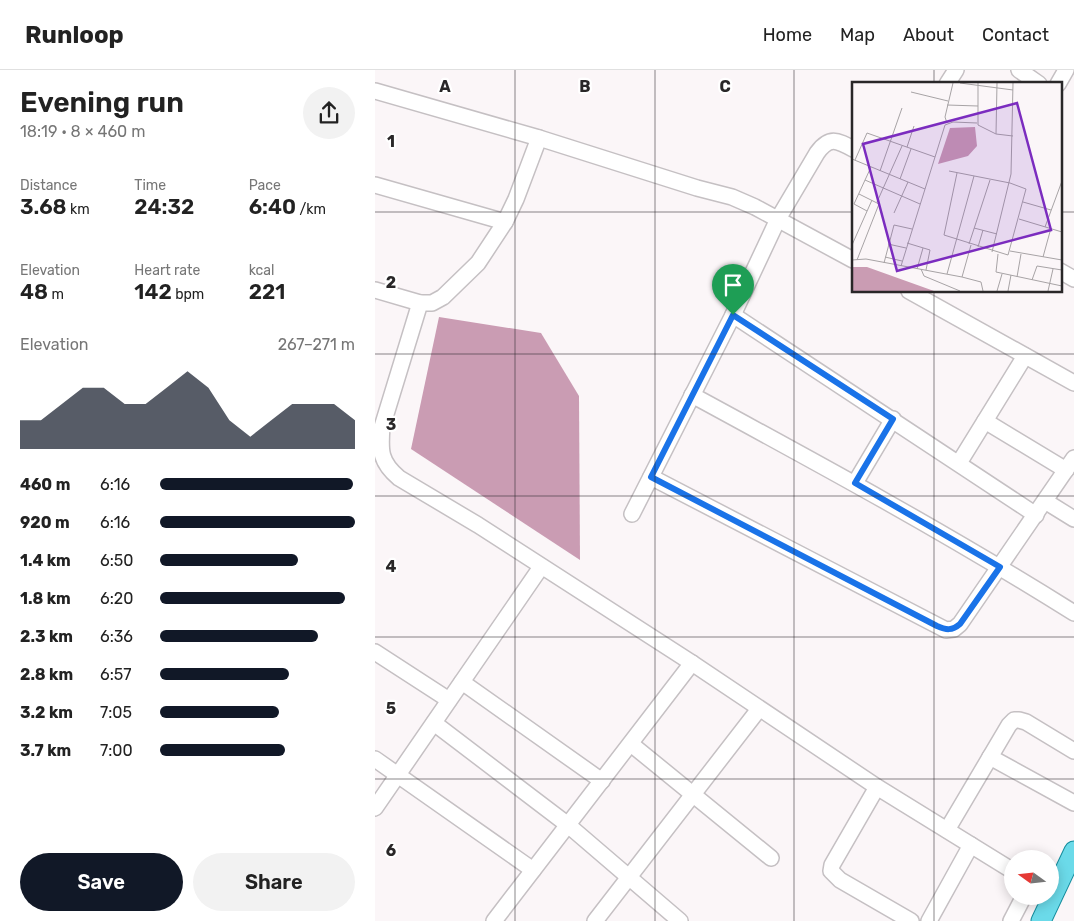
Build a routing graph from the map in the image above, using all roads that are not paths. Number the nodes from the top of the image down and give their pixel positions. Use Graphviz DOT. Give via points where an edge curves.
graph roads {
  1 [pos="956,70"];
  2 [pos="1019,70"];
  3 [pos="1066,70"];
  4 [pos="948,82"];
  5 [pos="1036,82"];
  6 [pos="1059,82"];
  7 [pos="375,91"];
  8 [pos="539,138"];
  9 [pos="852,149"];
  10 [pos="375,185"];
  11 [pos="778,218"];
  12 [pos="505,222"];
  13 [pos="852,259"];
  14 [pos="1061,272"];
  15 [pos="1074,279"];
  16 [pos="375,290"];
  17 [pos="911,292"];
  18 [pos="420,303"];
  19 [pos="733,315"];
  20 [pos="1025,356"];
  21 [pos="1074,383"];
  22 [pos="692,395"];
  23 [pos="893,419"];
  24 [pos="985,421"];
  25 [pos="379,459"];
  26 [pos="959,463"];
  27 [pos="1070,464"];
  28 [pos="651,477"];
  29 [pos="855,483"];
  30 [pos="1045,501"];
  31 [pos="632,514"];
  32 [pos="1036,514"];
  33 [pos="1074,519"];
  34 [pos="541,567"];
  35 [pos="1000,567"];
  36 [pos="1074,613"];
  37 [pos="375,652"];
  38 [pos="691,663"];
  39 [pos="461,682"];
  40 [pos="449,700"];
  41 [pos="759,709"];
  42 [pos="434,723"];
  43 [pos="631,744"];
  44 [pos="1074,751"];
  45 [pos="990,757"];
  46 [pos="375,759"];
  47 [pos="399,775"];
  48 [pos="602,781"];
  49 [pos="877,787"];
  50 [pos="694,795"];
  51 [pos="1074,803"];
  52 [pos="375,808"];
  53 [pos="568,825"];
  54 [pos="947,830"];
  55 [pos="971,845"];
  56 [pos="1074,851"];
  57 [pos="771,858"];
  58 [pos="1004,865"];
  59 [pos="533,870"];
  60 [pos="630,877"];
  61 [pos="1059,879"];
  62 [pos="1020,905"];
  63 [pos="1047,905"];
  64 [pos="502,918"];
  65 [pos="595,921"];
  66 [pos="680,921"];
  67 [pos="911,921"];
  68 [pos="929,921"];
  69 [pos="1011,921"];
  70 [pos="1041,921"];
  1 -- 4 [label="street"];
  2 -- 5 [label="street"];
  3 -- 6 [label="street"];
  7 -- 8 [label="street"];
  8 -- 11 [label="street" via="732,197"];
  8 -- 12 [label="street"];
  9 -- 11 [label="street" via="840,142 831,141 823,145"];
  10 -- 12 [label="street"];
  11 -- 13 [label="street"];
  11 -- 19 [label="street"];
  12 -- 18 [label="street" via="478,263 443,297 432,303"];
  14 -- 15 [label="street"];
  16 -- 18 [label="street"];
  17 -- 20 [label="street"];
  18 -- 25 [label="street" via="382,427"];
  19 -- 22 [label="street"];
  19 -- 23 [label="street"];
  20 -- 21 [label="street"];
  20 -- 24 [label="street"];
  22 -- 28 [label="street"];
  22 -- 29 [label="street"];
  23 -- 26 [label="street"];
  23 -- 29 [label="street"];
  24 -- 26 [label="street"];
  24 -- 27 [label="street"];
  25 -- 34 [label="street" via="399,478"];
  26 -- 32 [label="street"];
  27 -- 30 [label="street"];
  28 -- 31 [label="street"];
  28 -- 35 [label="street" via="946,630 960,624"];
  29 -- 35 [label="street"];
  30 -- 32 [label="street"];
  30 -- 33 [label="street"];
  32 -- 35 [label="street"];
  34 -- 38 [label="street"];
  34 -- 39 [label="street"];
  35 -- 36 [label="street"];
  37 -- 40 [label="street"];
  38 -- 41 [label="street"];
  38 -- 43 [label="street"];
  39 -- 40 [label="street"];
  39 -- 48 [label="street"];
  40 -- 42 [label="street"];
  41 -- 49 [label="street"];
  41 -- 50 [label="street"];
  42 -- 47 [label="street"];
  42 -- 53 [label="street"];
  43 -- 48 [label="street"];
  43 -- 50 [label="street"];
  44 -- 45 [label="street" via="1014,720"];
  45 -- 51 [label="street"];
  45 -- 54 [label="street"];
  46 -- 47 [label="street"];
  47 -- 52 [label="street"];
  47 -- 59 [label="street"];
  48 -- 53 [label="street"];
  49 -- 54 [label="street"];
  49 -- 67 [label="street" via="831,871 840,880"];
  50 -- 57 [label="street"];
  50 -- 60 [label="street"];
  53 -- 59 [label="street"];
  53 -- 60 [label="street"];
  54 -- 55 [label="street"];
  55 -- 58 [label="street"];
  55 -- 68 [label="street"];
  56 -- 61 [label="main road"];
  59 -- 64 [label="street"];
  60 -- 65 [label="street"];
  60 -- 66 [label="street"];
  62 -- 69 [label="street"];
  63 -- 70 [label="main road"];
}
